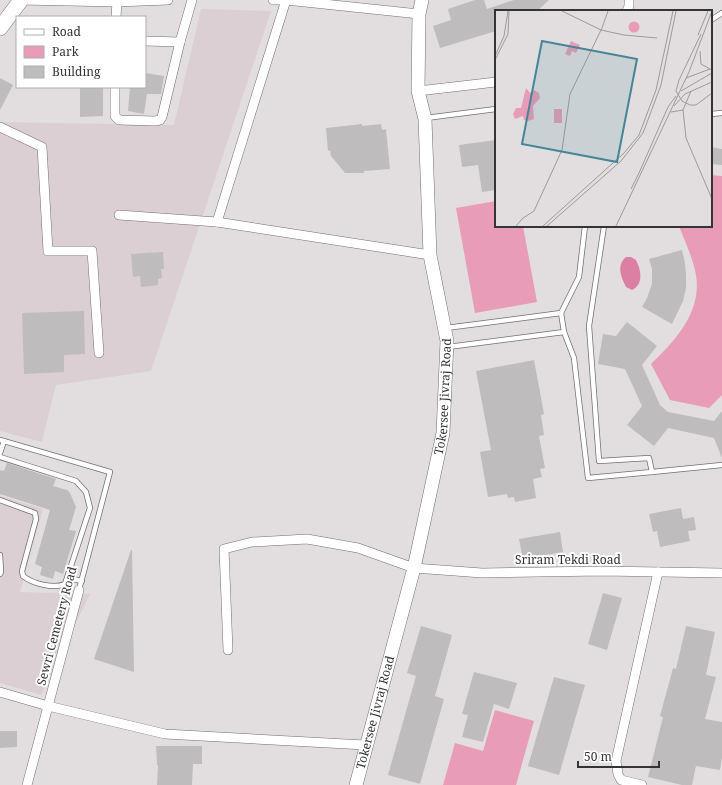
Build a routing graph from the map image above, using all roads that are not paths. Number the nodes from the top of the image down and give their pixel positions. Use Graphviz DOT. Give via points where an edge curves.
graph roads {
  1 [pos="20,0"];
  2 [pos="168,0"];
  3 [pos="192,0"];
  4 [pos="273,0"];
  5 [pos="286,0"];
  6 [pos="422,0"];
  7 [pos="629,0"];
  8 [pos="117,2"];
  9 [pos="627,10"];
  10 [pos="722,13"];
  11 [pos="419,14"];
  12 [pos="116,16"];
  13 [pos="712,19"];
  14 [pos="0,28"];
  15 [pos="146,41"];
  16 [pos="180,42"];
  17 [pos="495,82"];
  18 [pos="115,88"];
  19 [pos="418,91"];
  20 [pos="495,109"];
  21 [pos="722,113"];
  22 [pos="712,114"];
  23 [pos="425,119"];
  24 [pos="0,127"];
  25 [pos="119,215"];
  26 [pos="217,222"];
  27 [pos="586,227"];
  28 [pos="604,227"];
  29 [pos="430,254"];
  30 [pos="561,313"];
  31 [pos="444,329"];
  32 [pos="564,332"];
  33 [pos="447,347"];
  34 [pos="99,353"];
  35 [pos="2,440"];
  36 [pos="0,453"];
  37 [pos="0,457"];
  38 [pos="722,465"];
  39 [pos="652,472"];
  40 [pos="0,500"];
  41 [pos="0,555"];
  42 [pos="414,568"];
  43 [pos="658,572"];
  44 [pos="722,573"];
  45 [pos="0,574"];
  46 [pos="68,578"];
  47 [pos="80,586"];
  48 [pos="228,650"];
  49 [pos="0,692"];
  50 [pos="48,706"];
  51 [pos="365,745"];
  52 [pos="27,785"];
  53 [pos="356,785"];
  54 [pos="642,785"];
  1 -- 8 [label="street"];
  1 -- 14 [label="main road"];
  2 -- 8 [label="street"];
  3 -- 16 [label="street"];
  4 -- 5 [label="street"];
  5 -- 11 [label="street"];
  5 -- 26 [label="street"];
  6 -- 11 [label="street, Tokersee Jivraj Road"];
  7 -- 9 [label="street"];
  8 -- 12 [label="street"];
  10 -- 13 [label="lane"];
  11 -- 19 [label="street, Tokersee Jivraj Road"];
  15 -- 16 [label="street"];
  16 -- 18 [label="street" via="160,120 119,120 115,116"];
  17 -- 19 [label="street"];
  19 -- 23 [label="street, Tokersee Jivraj Road"];
  20 -- 23 [label="lane"];
  21 -- 22 [label="lane"];
  23 -- 29 [label="street, Tokersee Jivraj Road"];
  24 -- 34 [label="street" via="42,147 48,251 92,251"];
  25 -- 26 [label="street"];
  26 -- 29 [label="street"];
  27 -- 30 [label="lane" via="579,277"];
  28 -- 39 [label="lane" via="589,326 599,461 649,458"];
  29 -- 31 [label="street, Tokersee Jivraj Road"];
  30 -- 31 [label="lane"];
  30 -- 32 [label="lane"];
  31 -- 33 [label="street, Tokersee Jivraj Road"];
  32 -- 33 [label="lane"];
  32 -- 39 [label="lane" via="574,358 588,478"];
  33 -- 42 [label="street, Tokersee Jivraj Road" via="443,433"];
  35 -- 36 [label="lane"];
  35 -- 47 [label="lane, Sewri Cemetery Road" via="110,472"];
  37 -- 46 [label="lane" via="76,481 86,492 90,508"];
  38 -- 39 [label="lane"];
  40 -- 46 [label="lane" via="35,513 36,519 22,571 23,576 28,580 54,587 65,584"];
  41 -- 45 [label="lane"];
  42 -- 43 [label="street, Sriram Tekdi Road" via="482,573"];
  42 -- 48 [label="street, Sriram Tekdi Road" via="358,548 307,539 252,542 224,549"];
  42 -- 51 [label="street, Tokersee Jivraj Road"];
  43 -- 44 [label="street, Sriram Tekdi Road"];
  43 -- 54 [label="street" via="616,761 621,780"];
  46 -- 47 [label="lane"];
  47 -- 50 [label="street, Sewri Cemetery Road"];
  49 -- 50 [label="street"];
  50 -- 51 [label="street" via="165,734"];
  50 -- 52 [label="street, Sewri Cemetery Road"];
  51 -- 53 [label="street, Tokersee Jivraj Road"];
}
